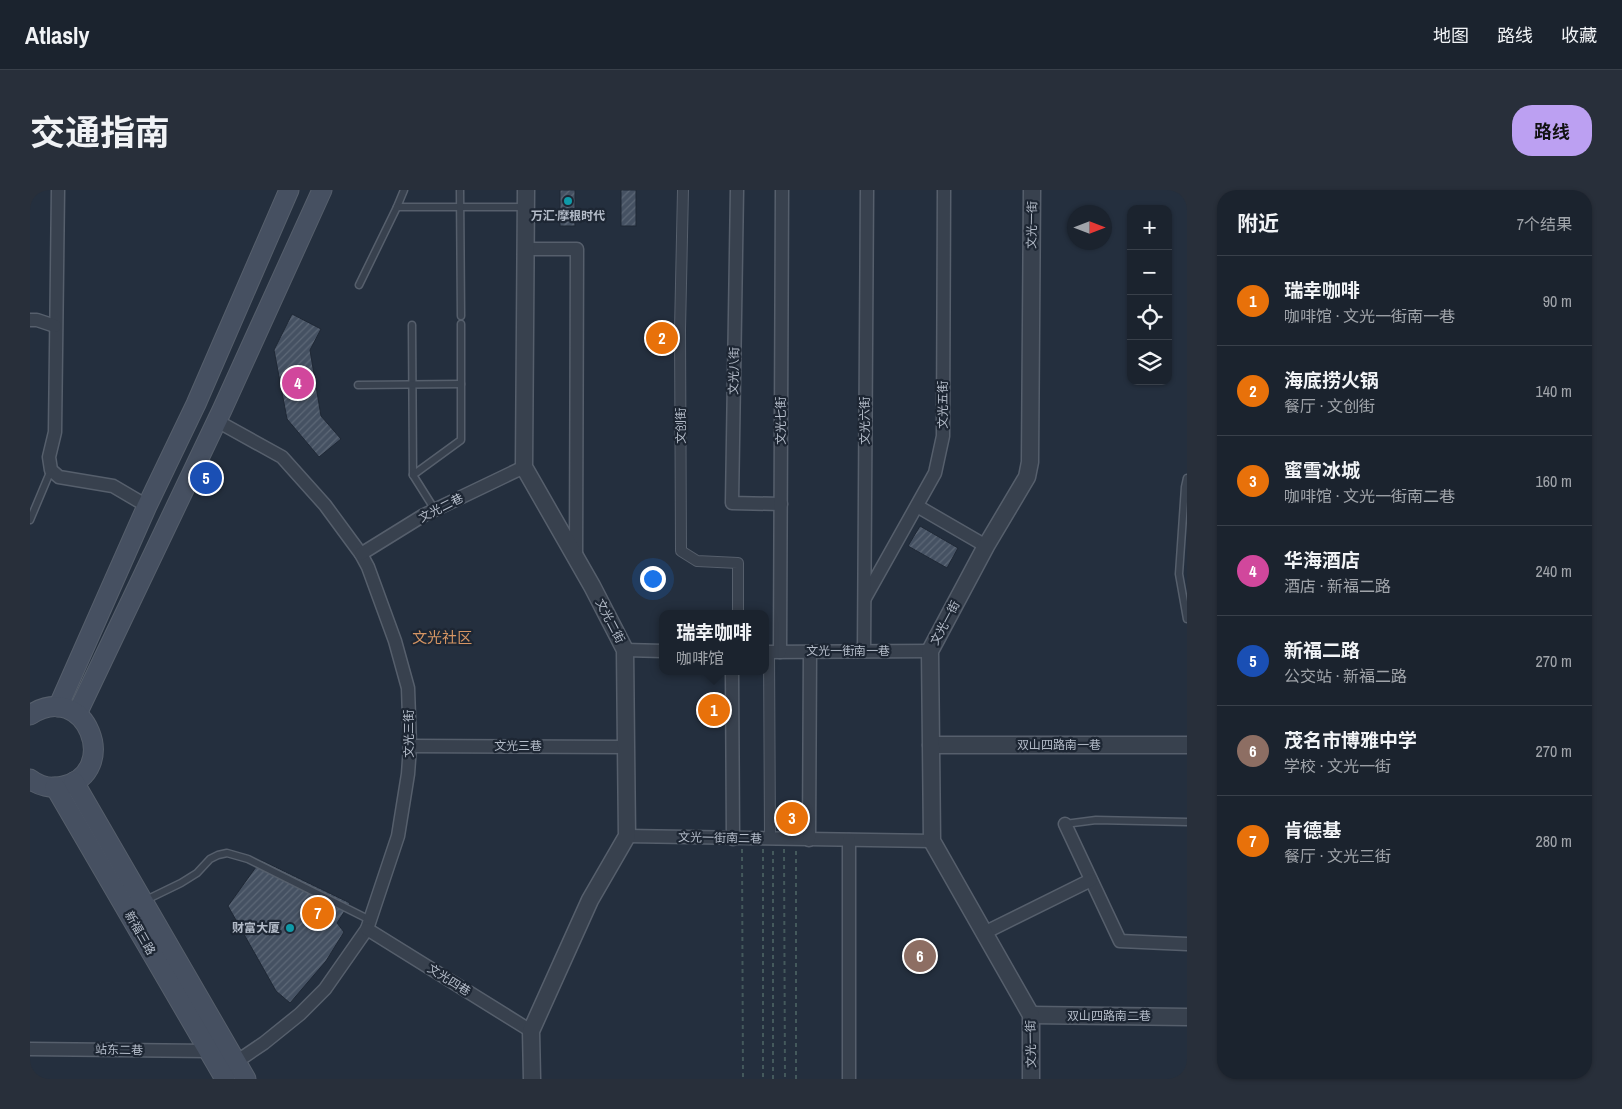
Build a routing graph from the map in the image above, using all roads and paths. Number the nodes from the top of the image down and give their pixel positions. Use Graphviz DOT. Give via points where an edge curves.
graph roads {
  1 [pos="58,190"];
  2 [pos="290,190"];
  3 [pos="322,190"];
  4 [pos="404,190"];
  5 [pos="460,190"];
  6 [pos="526,190"];
  7 [pos="684,190"];
  8 [pos="737,190"];
  9 [pos="782,190"];
  10 [pos="866,190"];
  11 [pos="944,190"];
  12 [pos="1032,190"];
  13 [pos="397,207"];
  14 [pos="461,207"];
  15 [pos="526,207"];
  16 [pos="525,249"];
  17 [pos="358,285"];
  18 [pos="461,316"];
  19 [pos="30,320"];
  20 [pos="461,324"];
  21 [pos="412,325"];
  22 [pos="55,326"];
  23 [pos="461,384"];
  24 [pos="358,385"];
  25 [pos="412,385"];
  26 [pos="217,422"];
  27 [pos="524,467"];
  28 [pos="51,470"];
  29 [pos="413,475"];
  30 [pos="1187,478"];
  31 [pos="781,504"];
  32 [pos="147,506"];
  33 [pos="917,506"];
  34 [pos="435,510"];
  35 [pos="30,520"];
  36 [pos="986,546"];
  37 [pos="361,554"];
  38 [pos="576,559"];
  39 [pos="864,600"];
  40 [pos="738,610"];
  41 [pos="1187,618"];
  42 [pos="625,650"];
  43 [pos="659,651"];
  44 [pos="864,651"];
  45 [pos="930,651"];
  46 [pos="771,652"];
  47 [pos="810,652"];
  48 [pos="732,675"];
  49 [pos="58,707"];
  50 [pos="77,714"];
  51 [pos="30,715"];
  52 [pos="1187,744"];
  53 [pos="931,745"];
  54 [pos="410,746"];
  55 [pos="626,747"];
  56 [pos="30,779"];
  57 [pos="74,782"];
  58 [pos="55,787"];
  59 [pos="1187,822"];
  60 [pos="1065,824"];
  61 [pos="627,836"];
  62 [pos="777,839"];
  63 [pos="809,840"];
  64 [pos="849,840"];
  65 [pos="932,841"];
  66 [pos="737,842"];
  67 [pos="1091,880"];
  68 [pos="143,902"];
  69 [pos="368,924"];
  70 [pos="984,933"];
  71 [pos="1187,944"];
  72 [pos="1031,1015"];
  73 [pos="1187,1016"];
  74 [pos="531,1031"];
  75 [pos="30,1049"];
  76 [pos="209,1051"];
  77 [pos="236,1062"];
  78 [pos="225,1079"];
  79 [pos="246,1079"];
  80 [pos="532,1079"];
  81 [pos="743,1079"];
  82 [pos="763,1079"];
  83 [pos="773,1079"];
  84 [pos="785,1079"];
  85 [pos="796,1079"];
  86 [pos="849,1079"];
  87 [pos="1031,1079"];
  1 -- 22 [label="street"];
  2 -- 32 [label="main road" via="196,404"];
  3 -- 26 [label="main road"];
  4 -- 13 [label="lane"];
  5 -- 14 [label="lane"];
  6 -- 15 [label="street, 文光二街"];
  7 -- 40 [label="street, 文创街" via="680,330 681,552 697,561 738,563"];
  8 -- 31 [label="street, 文光八街" via="732,503"];
  9 -- 31 [label="street, 文光七街"];
  10 -- 39 [label="street, 文光六街"];
  11 -- 33 [label="street, 文光五街" via="943,436 935,473"];
  12 -- 36 [label="street, 文光一街" via="1030,462 1027,477"];
  13 -- 14 [label="lane"];
  13 -- 17 [label="lane"];
  14 -- 15 [label="lane"];
  14 -- 18 [label="lane"];
  15 -- 16 [label="street, 文光二街"];
  16 -- 27 [label="street, 文光二街"];
  16 -- 38 [label="street" via="576,249"];
  19 -- 22 [label="street"];
  20 -- 23 [label="lane"];
  21 -- 25 [label="lane"];
  22 -- 28 [label="street" via="55,432 49,457"];
  23 -- 25 [label="lane"];
  23 -- 29 [label="lane" via="461,440"];
  24 -- 25 [label="lane"];
  25 -- 29 [label="lane"];
  26 -- 37 [label="street, 文光三街" via="282,456 325,505"];
  26 -- 50 [label="main road"];
  27 -- 34 [label="street, 文光二巷"];
  27 -- 38 [label="street, 文光二街"];
  28 -- 32 [label="street" via="59,477 113,486"];
  28 -- 35 [label="lane"];
  29 -- 34 [label="lane"];
  30 -- 41 [label="lane" via="1179,574"];
  31 -- 46 [label="street, 文光七街"];
  32 -- 49 [label="main road"];
  33 -- 36 [label="street"];
  33 -- 39 [label="street, 文光五街"];
  34 -- 37 [label="street, 文光二巷"];
  36 -- 45 [label="street, 文光一街"];
  37 -- 54 [label="street, 文光三街" via="395,641 408,688"];
  38 -- 42 [label="street, 文光二街"];
  39 -- 44 [label="street, 文光六街"];
  42 -- 43 [label="street"];
  42 -- 55 [label="street, 文光二街"];
  44 -- 45 [label="street, 文光一街南一巷"];
  44 -- 47 [label="street, 文光一街南一巷"];
  45 -- 53 [label="street, 文光一街"];
  46 -- 47 [label="street, 文光一街南一巷"];
  46 -- 62 [label="street"];
  47 -- 63 [label="street"];
  48 -- 66 [label="street"];
  49 -- 50 [label="main road"];
  49 -- 51 [label="main road"];
  50 -- 57 [label="main road" via="87,724 94,751 90,764"];
  52 -- 53 [label="street, 双山四路南一巷"];
  53 -- 65 [label="street, 文光一街"];
  54 -- 55 [label="street, 文光三巷"];
  54 -- 69 [label="street, 文光三街" via="398,836"];
  55 -- 61 [label="street, 文光二街"];
  56 -- 58 [label="main road"];
  57 -- 58 [label="main road"];
  57 -- 68 [label="main road"];
  58 -- 76 [label="main road, 新福三路"];
  59 -- 60 [label="lane" via="1096,820"];
  60 -- 67 [label="street"];
  61 -- 66 [label="street, 文光一街南二巷"];
  61 -- 74 [label="street" via="590,900"];
  62 -- 63 [label="street, 文光一街南二巷"];
  62 -- 66 [label="street, 文光一街南二巷"];
  62 -- 82 [label="path"];
  62 -- 83 [label="path"];
  62 -- 84 [label="path"];
  62 -- 85 [label="path"];
  63 -- 64 [label="street, 文光一街南二巷"];
  64 -- 65 [label="street, 文光一街南二巷"];
  64 -- 86 [label="street"];
  65 -- 70 [label="street, 文光一街"];
  66 -- 81 [label="path"];
  67 -- 70 [label="street"];
  67 -- 71 [label="street" via="1120,941"];
  68 -- 69 [label="lane" via="197,873 210,859 226,853 248,859"];
  68 -- 77 [label="main road"];
  69 -- 74 [label="street, 文光四巷"];
  69 -- 77 [label="street, 文光三街" via="324,989 264,1044"];
  70 -- 72 [label="street, 文光一街"];
  72 -- 73 [label="street, 双山四路南二巷"];
  72 -- 87 [label="street, 文光一街"];
  74 -- 80 [label="street"];
  75 -- 76 [label="street, 站东二巷"];
  76 -- 78 [label="main road, 新福三路"];
  77 -- 79 [label="main road"];
}
